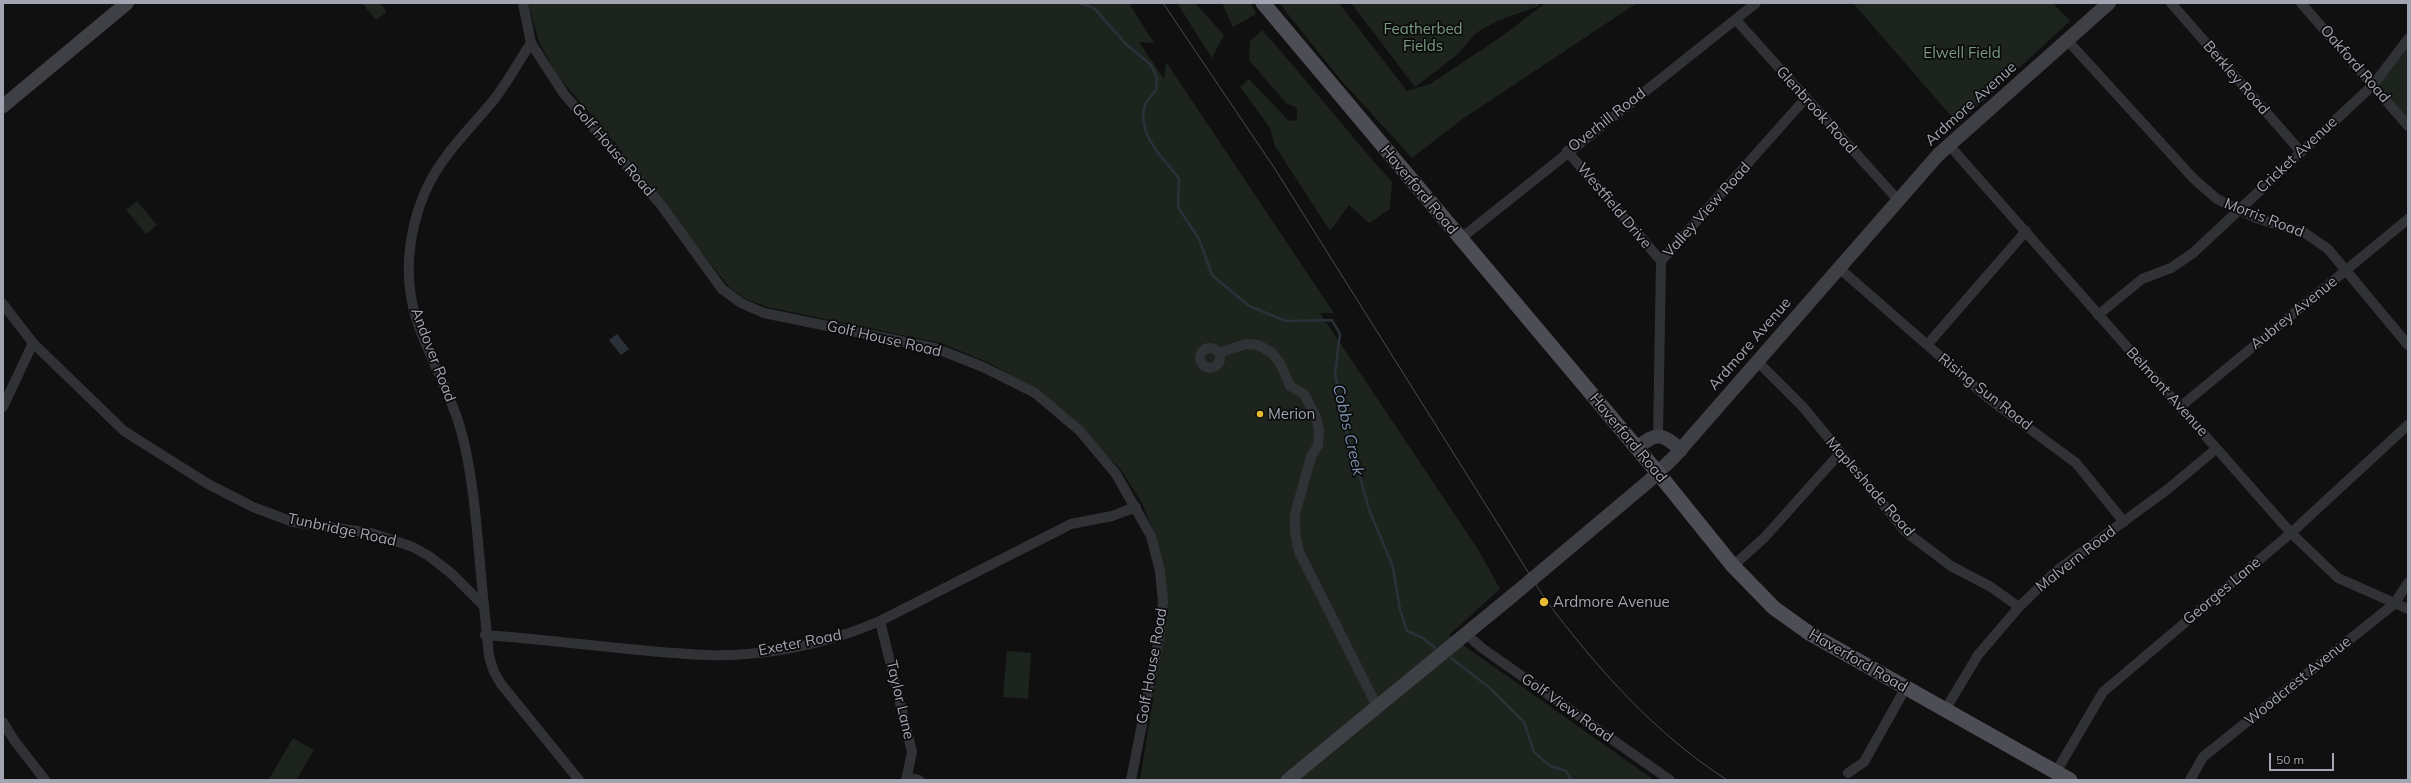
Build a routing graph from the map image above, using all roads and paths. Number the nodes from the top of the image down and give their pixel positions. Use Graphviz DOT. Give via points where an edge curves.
graph roads {
  1 [pos="127,3"];
  2 [pos="523,3"];
  3 [pos="1263,3"];
  4 [pos="1756,3"];
  5 [pos="2109,3"];
  6 [pos="2171,3"];
  7 [pos="2301,3"];
  8 [pos="1736,20"];
  9 [pos="2067,40"];
  10 [pos="2408,40"];
  11 [pos="531,43"];
  12 [pos="2373,85"];
  13 [pos="1805,99"];
  14 [pos="3,106"];
  15 [pos="2408,126"];
  16 [pos="1948,145"];
  17 [pos="1568,151"];
  18 [pos="2301,152"];
  19 [pos="1898,200"];
  20 [pos="2237,210"];
  21 [pos="2408,219"];
  22 [pos="2026,231"];
  23 [pos="1460,239"];
  24 [pos="1661,262"];
  25 [pos="1839,268"];
  26 [pos="2346,270"];
  27 [pos="3,304"];
  28 [pos="2098,315"];
  29 [pos="33,343"];
  30 [pos="1927,345"];
  31 [pos="2408,345"];
  32 [pos="1219,353"];
  33 [pos="1757,361"];
  34 [pos="3,407"];
  35 [pos="2180,407"];
  36 [pos="2408,425"];
  37 [pos="1658,436"];
  38 [pos="1637,448"];
  39 [pos="2216,449"];
  40 [pos="1681,450"];
  41 [pos="1840,453"];
  42 [pos="1658,473"];
  43 [pos="1136,507"];
  44 [pos="2124,522"];
  45 [pos="2291,533"];
  46 [pos="1733,566"];
  47 [pos="2408,583"];
  48 [pos="2394,604"];
  49 [pos="484,606"];
  50 [pos="2019,607"];
  51 [pos="2408,609"];
  52 [pos="880,621"];
  53 [pos="1465,633"];
  54 [pos="486,635"];
  55 [pos="1905,689"];
  56 [pos="1377,706"];
  57 [pos="1945,710"];
  58 [pos="3,722"];
  59 [pos="2056,772"];
  60 [pos="1848,773"];
  61 [pos="907,778"];
  62 [pos="44,780"];
  63 [pos="579,780"];
  64 [pos="919,780"];
  65 [pos="1131,780"];
  66 [pos="1288,780"];
  67 [pos="1670,780"];
  68 [pos="2070,780"];
  69 [pos="2190,780"];
  1 -- 14 [label="street"];
  2 -- 11 [label="street, Golf House Road"];
  3 -- 23 [label="main road, Haverford Road"];
  4 -- 8 [label="street, Overhill Road"];
  5 -- 9 [label="street, Ardmore Avenue"];
  6 -- 18 [label="street, Berkley Road"];
  7 -- 12 [label="street, Oakford Road"];
  8 -- 13 [label="street, Glenbrook Road"];
  8 -- 17 [label="street, Overhill Road"];
  9 -- 16 [label="street, Ardmore Avenue"];
  9 -- 20 [label="street, Morris Road" via="2193,178 2217,199"];
  10 -- 12 [label="street, Cricket Avenue"];
  11 -- 43 [label="street, Golf House Road" via="564,94 661,205 722,289 741,303 764,313 936,348 983,367 1035,393 1080,431 1116,474"];
  11 -- 49 [label="street, Andover Road" via="494,100 471,124 433,175 420,207 409,259 414,311 463,439 478,542"];
  12 -- 15 [label="street, Oakford Road"];
  12 -- 18 [label="street, Cricket Avenue"];
  13 -- 19 [label="street, Glenbrook Road"];
  13 -- 24 [label="street, Valley View Road"];
  16 -- 19 [label="street, Ardmore Avenue"];
  16 -- 22 [label="street, Belmont Avenue"];
  17 -- 23 [label="street, Overhill Road"];
  17 -- 24 [label="street, Westfield Drive"];
  18 -- 20 [label="street, Cricket Avenue"];
  19 -- 25 [label="street, Ardmore Avenue"];
  20 -- 26 [label="street, Morris Road" via="2305,233 2328,249"];
  20 -- 28 [label="street, Cricket Avenue" via="2193,253 2171,268 2142,279"];
  21 -- 26 [label="street, Aubrey Avenue"];
  22 -- 28 [label="street, Belmont Avenue"];
  22 -- 30 [label="street"];
  23 -- 38 [label="main road, Haverford Road"];
  24 -- 37 [label="street, Valley View Road"];
  25 -- 30 [label="street, Rising Sun Road"];
  25 -- 33 [label="street, Ardmore Avenue"];
  26 -- 31 [label="street, Morris Road"];
  26 -- 35 [label="street, Aubrey Avenue"];
  27 -- 29 [label="street, Tunbridge Road"];
  28 -- 35 [label="street, Belmont Avenue"];
  29 -- 34 [label="street"];
  29 -- 49 [label="street, Tunbridge Road" via="124,430 208,484 253,507 293,522 371,533 413,547 452,574"];
  30 -- 44 [label="street, Rising Sun Road" via="1988,398 2076,463"];
  32 -- 56 [label="street" via="1246,344 1258,345 1271,352 1280,363 1290,386 1304,394 1316,417 1318,445 1310,456 1296,514 1295,532 1299,552"];
  33 -- 40 [label="street, Ardmore Avenue"];
  33 -- 41 [label="street, Mapleshade Road" via="1803,407"];
  35 -- 39 [label="street, Belmont Avenue"];
  36 -- 45 [label="street, Georges Lane"];
  37 -- 38 [label="street" via="1648,439"];
  37 -- 40 [label="street" via="1670,440"];
  38 -- 42 [label="main road, Haverford Road"];
  39 -- 44 [label="street, Malvern Road"];
  39 -- 45 [label="street, Belmont Avenue"];
  40 -- 42 [label="street, Ardmore Avenue"];
  41 -- 46 [label="street" via="1765,537"];
  41 -- 50 [label="street, Mapleshade Road" via="1906,532 1951,566 1991,587"];
  42 -- 46 [label="main road, Haverford Road"];
  42 -- 53 [label="street, Ardmore Avenue, bridge"];
  43 -- 52 [label="street, Exeter Road" via="1112,516 1071,524"];
  43 -- 65 [label="street, Golf House Road" via="1151,536 1160,571 1163,602 1159,638"];
  44 -- 50 [label="street, Malvern Road" via="2056,571"];
  45 -- 48 [label="street, Belmont Avenue" via="2338,578"];
  45 -- 59 [label="street, Georges Lane" via="2103,692"];
  46 -- 55 [label="main road, Haverford Road" via="1774,608 1809,634"];
  47 -- 48 [label="street, Woodcrest Avenue"];
  48 -- 51 [label="street, Belmont Avenue"];
  48 -- 69 [label="street, Woodcrest Avenue" via="2203,757"];
  49 -- 54 [label="street"];
  50 -- 57 [label="street, Malvern Road" via="1978,655"];
  52 -- 54 [label="street, Exeter Road" via="848,635 806,645 707,655"];
  52 -- 61 [label="street, Taylor Lane" via="912,752"];
  53 -- 56 [label="street, Ardmore Avenue"];
  53 -- 67 [label="street, Golf View Road" via="1488,653"];
  54 -- 63 [label="street" via="494,672 501,684"];
  55 -- 57 [label="main road, Haverford Road"];
  55 -- 60 [label="street" via="1864,762"];
  56 -- 66 [label="street, Ardmore Avenue"];
  57 -- 59 [label="main road, Haverford Road"];
  58 -- 62 [label="street"];
  59 -- 68 [label="main road, Haverford Road"];
  61 -- 64 [label="street"];
}
